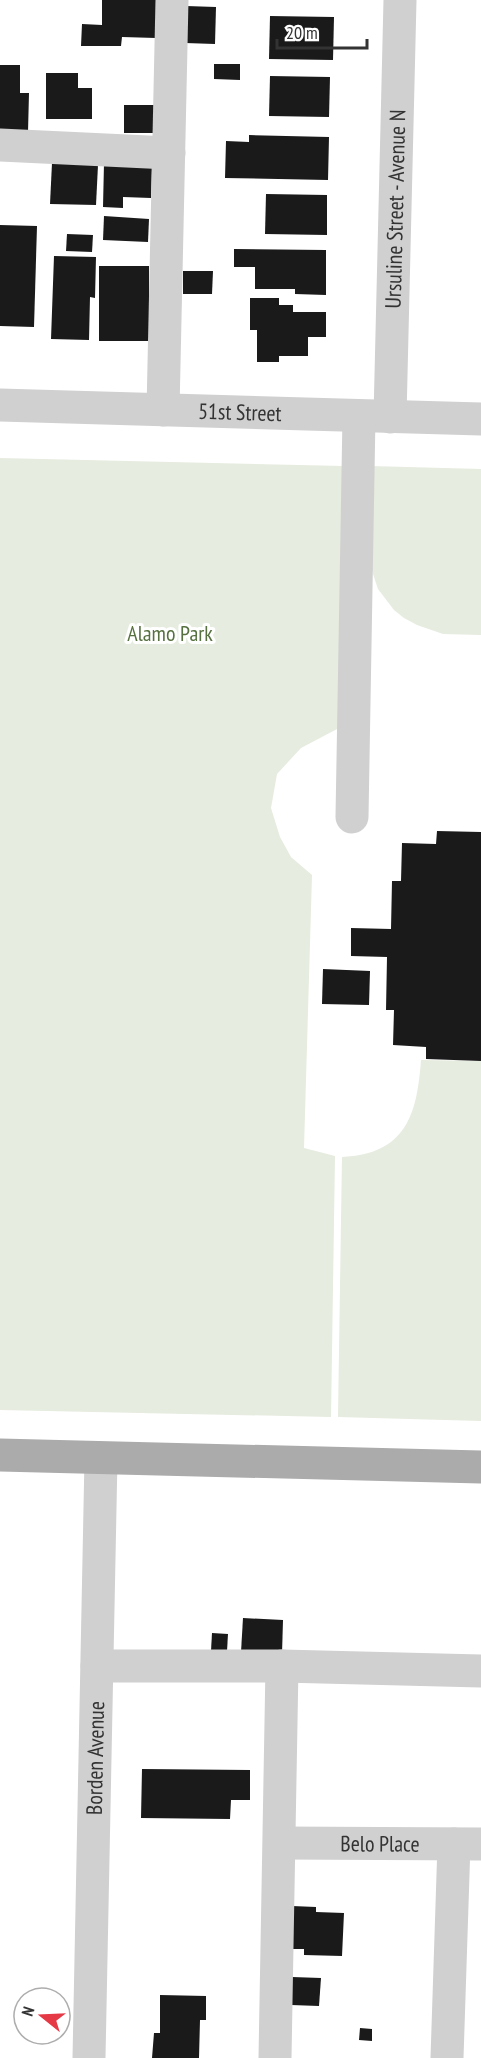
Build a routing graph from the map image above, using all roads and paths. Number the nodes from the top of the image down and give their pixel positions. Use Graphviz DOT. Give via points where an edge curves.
graph roads {
  1 [pos="172,0"];
  2 [pos="400,0"];
  3 [pos="0,145"];
  4 [pos="168,153"];
  5 [pos="0,405"];
  6 [pos="163,410"];
  7 [pos="374,417"];
  8 [pos="481,418"];
  9 [pos="352,817"];
  10 [pos="0,1455"];
  11 [pos="101,1458"];
  12 [pos="481,1467"];
  13 [pos="97,1666"];
  14 [pos="282,1666"];
  15 [pos="481,1671"];
  16 [pos="280,1843"];
  17 [pos="467,1844"];
  18 [pos="89,2058"];
  19 [pos="275,2058"];
  20 [pos="447,2058"];
  1 -- 4 [label="street"];
  2 -- 7 [label="street, Ursuline Street - Avenue N"];
  3 -- 4 [label="street"];
  4 -- 6 [label="street"];
  5 -- 6 [label="street, 51st Street"];
  6 -- 7 [label="street, 51st Street"];
  7 -- 8 [label="street, 51st Street"];
  7 -- 9 [label="street, Ursuline Street - Avenue N"];
  10 -- 11 [label="main road"];
  11 -- 12 [label="main road"];
  11 -- 13 [label="street, Borden Avenue"];
  13 -- 14 [label="street"];
  13 -- 18 [label="street, Borden Avenue"];
  14 -- 15 [label="street"];
  14 -- 16 [label="street"];
  16 -- 17 [label="street, Belo Place"];
  16 -- 19 [label="street"];
  17 -- 20 [label="street"];
}
